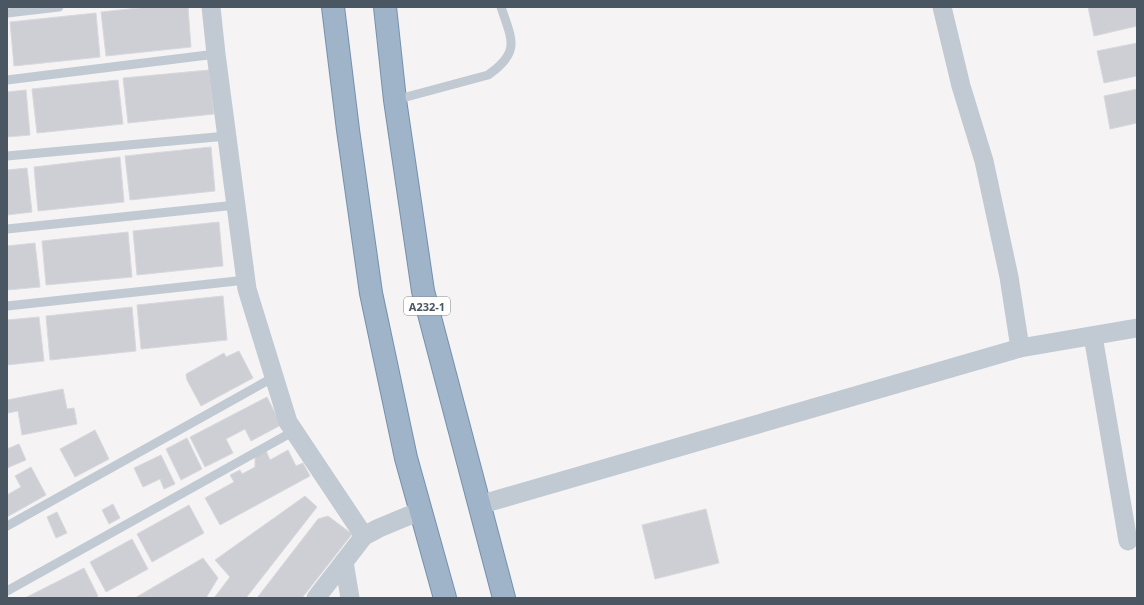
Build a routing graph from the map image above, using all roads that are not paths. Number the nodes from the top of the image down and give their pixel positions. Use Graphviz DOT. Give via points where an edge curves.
graph roads {
  1 [pos="59,7"];
  2 [pos="211,7"];
  3 [pos="333,7"];
  4 [pos="385,7"];
  5 [pos="501,7"];
  6 [pos="942,7"];
  7 [pos="7,13"];
  8 [pos="216,54"];
  9 [pos="7,80"];
  10 [pos="395,100"];
  11 [pos="227,136"];
  12 [pos="7,156"];
  13 [pos="236,205"];
  14 [pos="7,229"];
  15 [pos="246,280"];
  16 [pos="7,306"];
  17 [pos="1137,328"];
  18 [pos="1093,336"];
  19 [pos="1020,348"];
  20 [pos="274,377"];
  21 [pos="294,432"];
  22 [pos="479,505"];
  23 [pos="420,511"];
  24 [pos="7,526"];
  25 [pos="364,536"];
  26 [pos="1128,541"];
  27 [pos="344,562"];
  28 [pos="7,591"];
  29 [pos="316,598"];
  30 [pos="350,598"];
  31 [pos="445,598"];
  32 [pos="504,598"];
  1 -- 7 [label="lane"];
  2 -- 8 [label="street"];
  3 -- 23 [label="highway" via="371,293 406,458"];
  4 -- 10 [label="highway, A232-1"];
  5 -- 10 [label="lane" via="511,35 512,47 507,59 496,69 488,75"];
  6 -- 19 [label="street" via="961,86 984,160"];
  8 -- 9 [label="lane"];
  8 -- 11 [label="street"];
  10 -- 22 [label="highway, A232-1" via="423,291"];
  11 -- 12 [label="lane"];
  11 -- 13 [label="street"];
  13 -- 14 [label="lane"];
  13 -- 15 [label="street"];
  15 -- 16 [label="lane"];
  15 -- 20 [label="street"];
  17 -- 18 [label="street"];
  18 -- 19 [label="street"];
  18 -- 26 [label="street"];
  19 -- 22 [label="street"];
  20 -- 21 [label="street" via="288,422"];
  20 -- 24 [label="lane"];
  21 -- 25 [label="street"];
  21 -- 28 [label="lane"];
  22 -- 32 [label="highway, A232-1"];
  23 -- 25 [label="street"];
  23 -- 31 [label="highway"];
  25 -- 27 [label="street"];
  27 -- 29 [label="street"];
  27 -- 30 [label="street"];
}
